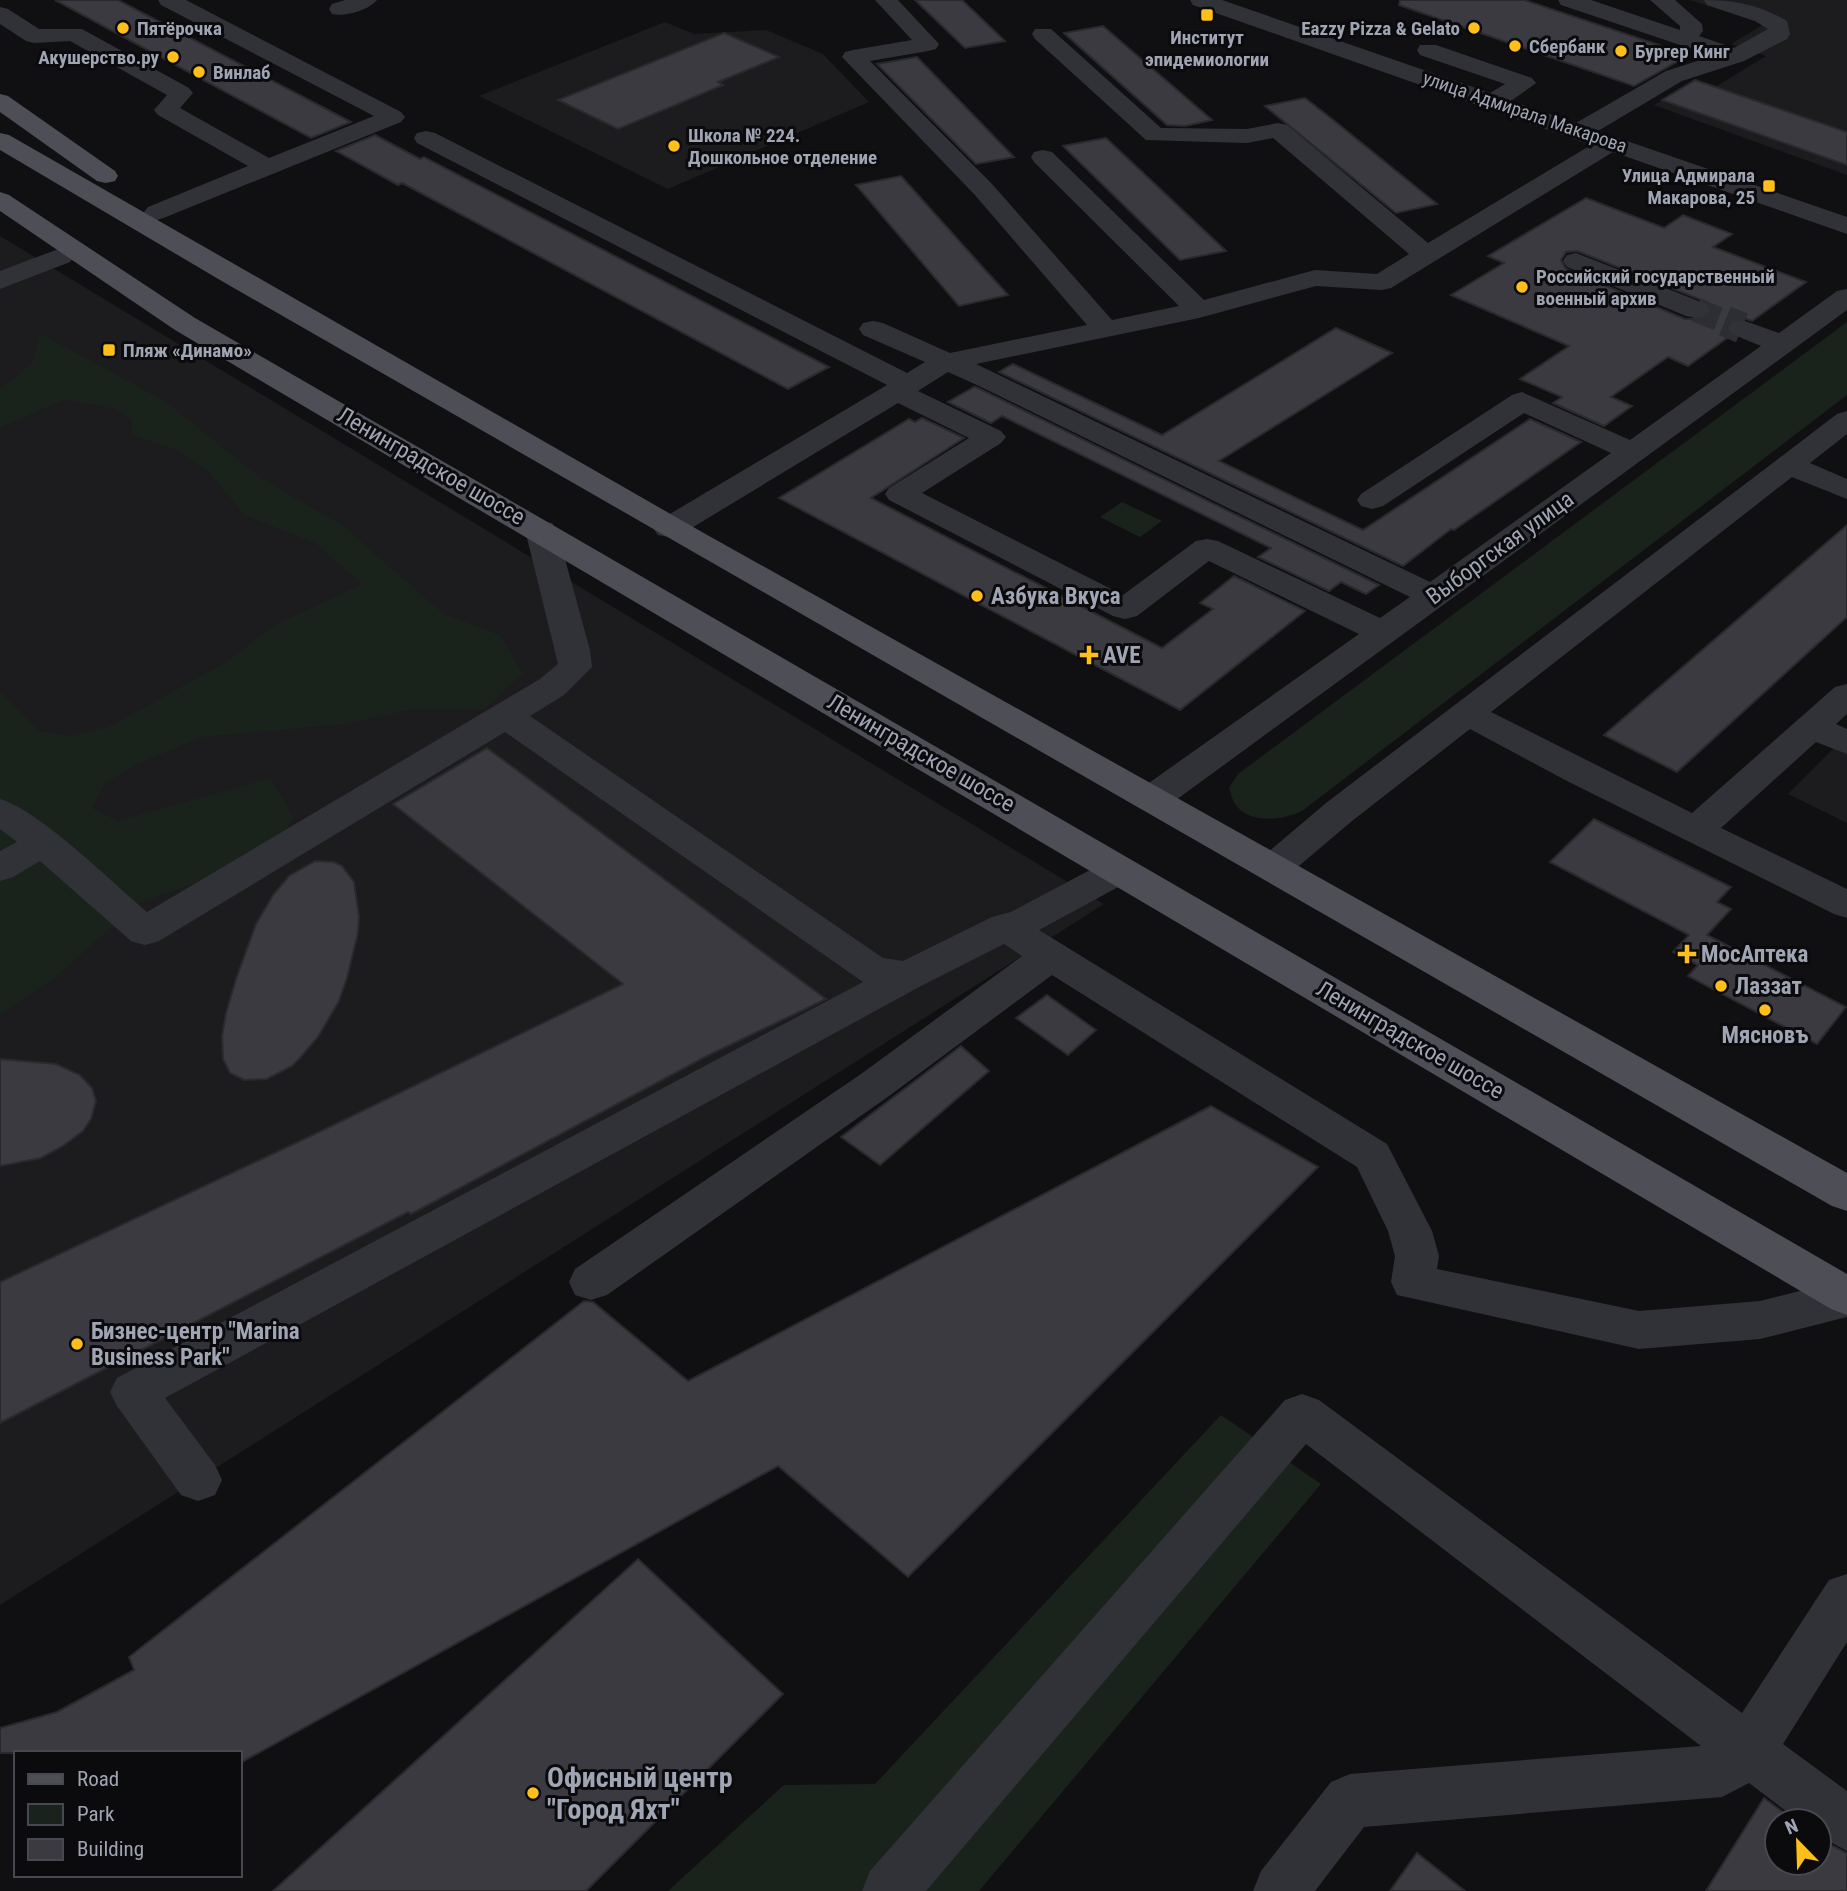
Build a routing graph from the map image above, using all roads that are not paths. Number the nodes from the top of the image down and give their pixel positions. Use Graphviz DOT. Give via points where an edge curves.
graph roads {
  1 [pos="169,0"];
  2 [pos="366,0"];
  3 [pos="886,0"];
  4 [pos="1201,0"];
  5 [pos="1569,0"];
  6 [pos="1661,0"];
  7 [pos="1714,0"];
  8 [pos="340,9"];
  9 [pos="0,15"];
  10 [pos="1043,34"];
  11 [pos="1684,39"];
  12 [pos="1410,44"];
  13 [pos="1736,56"];
  14 [pos="0,101"];
  15 [pos="1494,101"];
  16 [pos="1580,131"];
  17 [pos="426,138"];
  18 [pos="0,140"];
  19 [pos="1614,142"];
  20 [pos="1042,157"];
  21 [pos="269,168"];
  22 [pos="0,200"];
  23 [pos="157,212"];
  24 [pos="0,222"];
  25 [pos="1847,226"];
  26 [pos="1426,255"];
  27 [pos="61,256"];
  28 [pos="1576,261"];
  29 [pos="0,281"];
  30 [pos="265,295"];
  31 [pos="1847,297"];
  32 [pos="1199,310"];
  33 [pos="1696,310"];
  34 [pos="186,324"];
  35 [pos="873,328"];
  36 [pos="1742,328"];
  37 [pos="1106,330"];
  38 [pos="1782,344"];
  39 [pos="945,362"];
  40 [pos="902,387"];
  41 [pos="1847,420"];
  42 [pos="1633,452"];
  43 [pos="1788,465"];
  44 [pos="1847,490"];
  45 [pos="1372,500"];
  46 [pos="669,528"];
  47 [pos="541,530"];
  48 [pos="1433,596"];
  49 [pos="1382,632"];
  50 [pos="1847,695"];
  51 [pos="1467,713"];
  52 [pos="506,716"];
  53 [pos="1813,727"];
  54 [pos="1847,743"];
  55 [pos="1152,799"];
  56 [pos="0,811"];
  57 [pos="1696,830"];
  58 [pos="43,843"];
  59 [pos="1274,867"];
  60 [pos="0,868"];
  61 [pos="1120,870"];
  62 [pos="1847,905"];
  63 [pos="1006,927"];
  64 [pos="1051,955"];
  65 [pos="907,976"];
  66 [pos="1847,1194"];
  67 [pos="592,1282"];
  68 [pos="1847,1297"];
  69 [pos="198,1480"];
  70 [pos="1847,1597"];
  71 [pos="1749,1750"];
  72 [pos="1847,1824"];
  73 [pos="890,1891"];
  74 [pos="1280,1891"];
  1 -- 21 [label="street" via="393,117"];
  2 -- 8 [label="street"];
  3 -- 37 [label="street" via="928,44 853,57 983,189"];
  4 -- 15 [label="street, улица Адмирала Макарова"];
  5 -- 11 [label="street"];
  6 -- 11 [label="street" via="1691,24 1692,31"];
  7 -- 13 [label="street" via="1779,26 1779,34"];
  9 -- 21 [label="street" via="34,36 74,34 181,93 166,110"];
  10 -- 26 [label="street" via="1155,135 1247,136 1278,130"];
  11 -- 13 [label="street"];
  12 -- 15 [label="street" via="1524,83"];
  13 -- 16 [label="street" via="1674,76"];
  14 -- 23 [label="main road"];
  15 -- 16 [label="street, улица Адмирала Макарова"];
  16 -- 19 [label="street, улица Адмирала Макарова"];
  17 -- 40 [label="street"];
  18 -- 30 [label="main road"];
  19 -- 25 [label="street, улица Адмирала Макарова"];
  19 -- 26 [label="street"];
  20 -- 32 [label="street"];
  21 -- 23 [label="street"];
  22 -- 34 [label="main road, Ленинградское шоссе"];
  23 -- 30 [label="main road"];
  24 -- 27 [label="main road"];
  26 -- 32 [label="street" via="1382,282 1315,278"];
  27 -- 29 [label="street"];
  27 -- 34 [label="main road"];
  28 -- 33 [label="street"];
  30 -- 46 [label="main road"];
  31 -- 38 [label="street, Выборгская улица"];
  32 -- 37 [label="street"];
  34 -- 47 [label="main road, Ленинградское шоссе"];
  35 -- 39 [label="street"];
  36 -- 38 [label="street"];
  37 -- 39 [label="street"];
  38 -- 42 [label="street, Выборгская улица"];
  39 -- 40 [label="street"];
  39 -- 48 [label="street"];
  40 -- 46 [label="street"];
  40 -- 49 [label="street" via="991,437 900,494 1125,608 1207,548"];
  41 -- 43 [label="street"];
  42 -- 45 [label="street" via="1522,401"];
  42 -- 48 [label="street, Выборгская улица"];
  43 -- 44 [label="street"];
  43 -- 51 [label="street"];
  46 -- 55 [label="main road"];
  47 -- 52 [label="street" via="575,667"];
  47 -- 61 [label="main road, Ленинградское шоссе"];
  48 -- 49 [label="street, Выборгская улица"];
  49 -- 55 [label="street, Выборгская улица"];
  50 -- 53 [label="street"];
  51 -- 57 [label="street"];
  51 -- 59 [label="street"];
  52 -- 58 [label="street" via="145,930"];
  52 -- 65 [label="street" via="873,971"];
  53 -- 54 [label="street"];
  53 -- 57 [label="street"];
  55 -- 59 [label="main road"];
  56 -- 58 [label="street"];
  57 -- 62 [label="street"];
  58 -- 60 [label="street"];
  59 -- 66 [label="main road"];
  61 -- 63 [label="street"];
  61 -- 68 [label="main road, Ленинградское шоссе"];
  63 -- 64 [label="street"];
  63 -- 65 [label="street"];
  64 -- 67 [label="street" via="875,1085"];
  64 -- 68 [label="street" via="1372,1156 1410,1231 1417,1256 1413,1282 1639,1330 1760,1320"];
  65 -- 69 [label="street" via="133,1392"];
  70 -- 71 [label="street"];
  71 -- 72 [label="street"];
  71 -- 73 [label="street" via="1302,1414"];
  71 -- 74 [label="street" via="1722,1771 1350,1801"];
}
